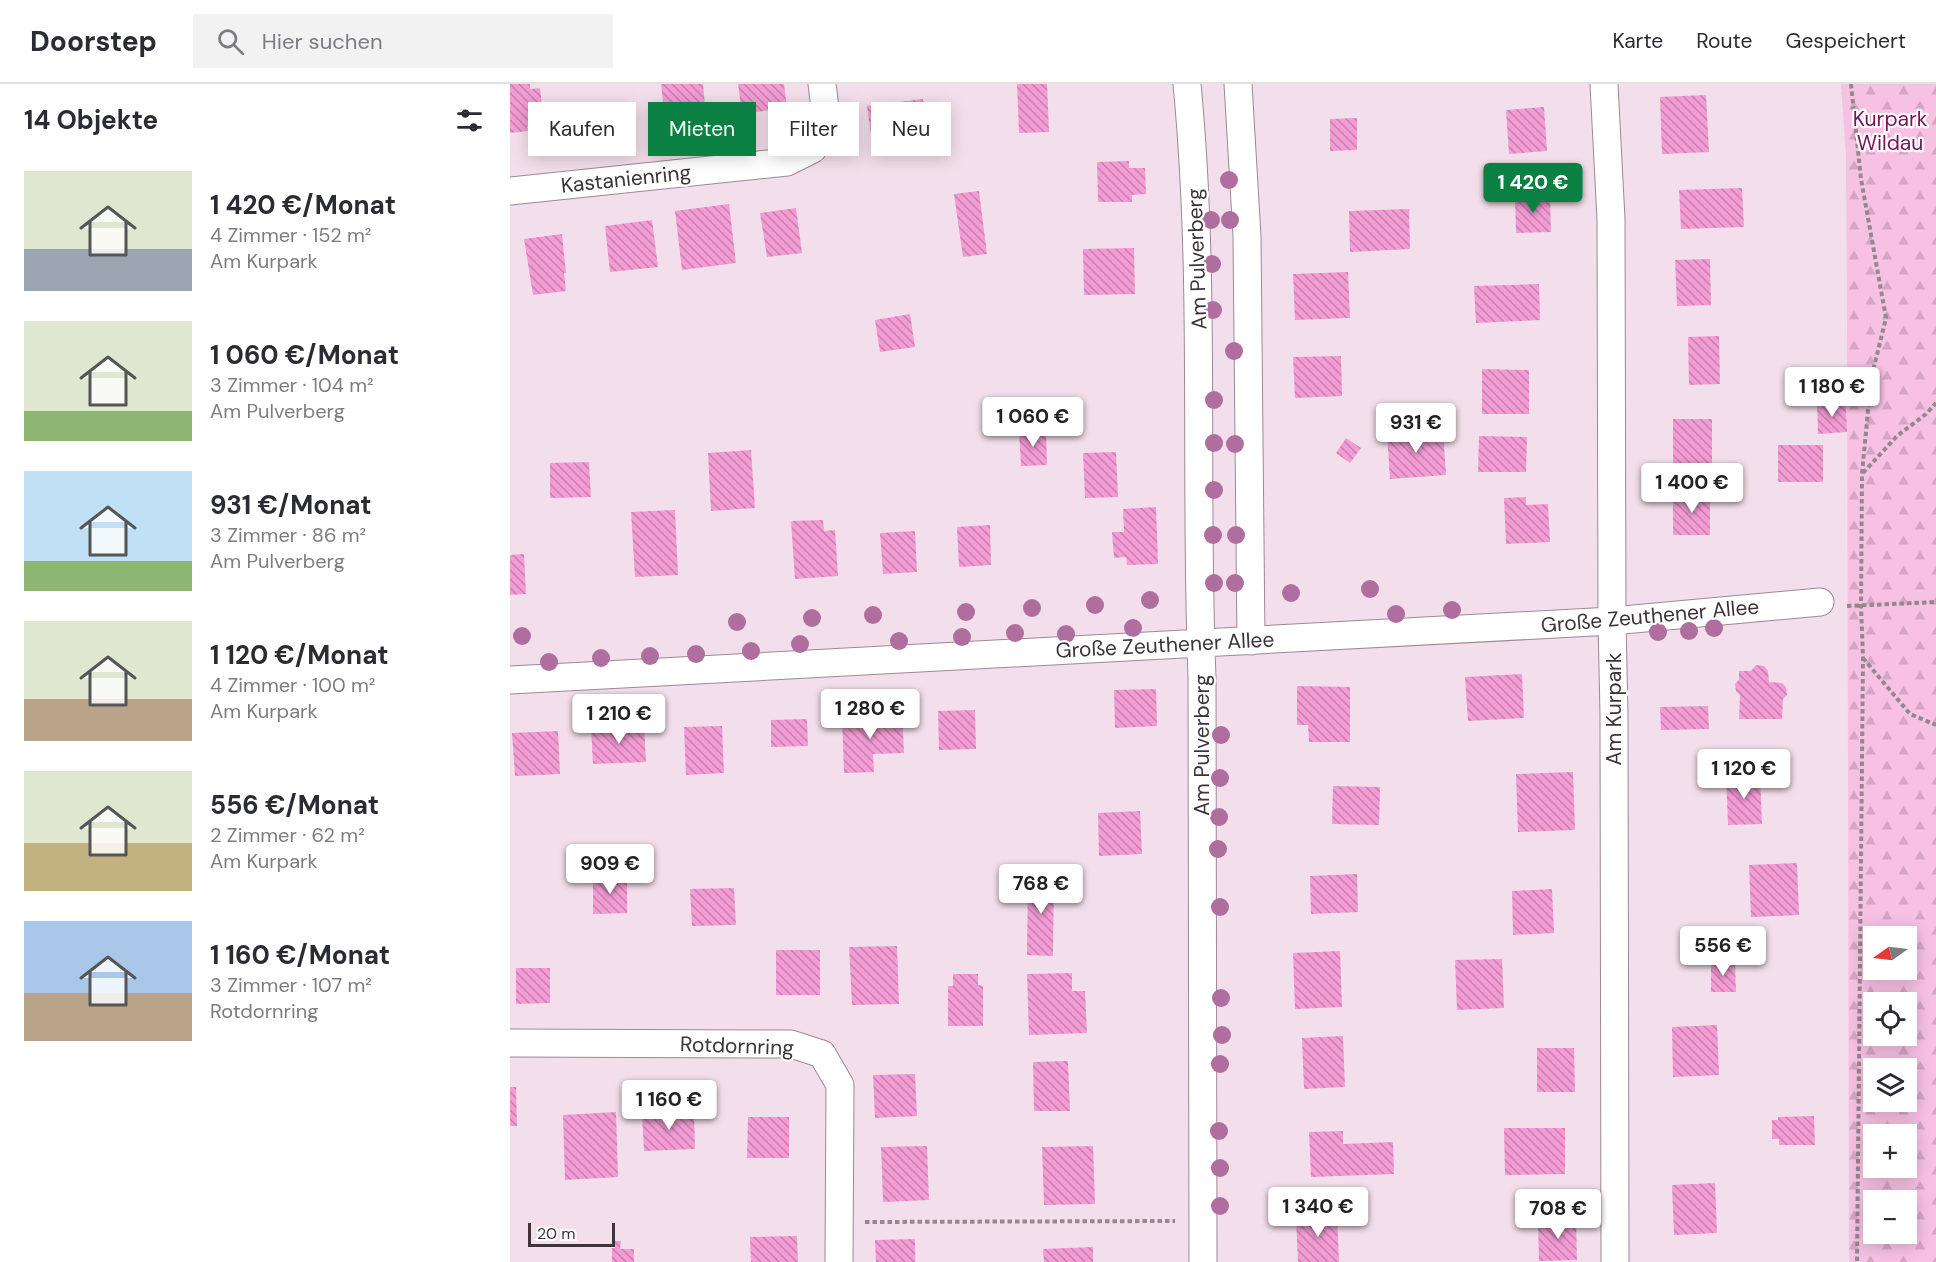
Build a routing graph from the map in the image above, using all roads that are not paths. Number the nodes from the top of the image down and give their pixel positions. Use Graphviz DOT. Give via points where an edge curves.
graph roads {
  1 [pos="822,84"];
  2 [pos="1188,84"];
  3 [pos="1238,84"];
  4 [pos="1604,84"];
  5 [pos="510,191"];
  6 [pos="1820,602"];
  7 [pos="1612,621"];
  8 [pos="1251,641"];
  9 [pos="1201,643"];
  10 [pos="510,680"];
  11 [pos="510,1043"];
  12 [pos="839,1262"];
  13 [pos="1203,1262"];
  14 [pos="1615,1262"];
  1 -- 5 [label="street, Kastanienring" via="827,124 813,149 787,162"];
  2 -- 9 [label="street, Am Pulverberg" via="1198,240"];
  3 -- 8 [label="street" via="1247,237"];
  4 -- 7 [label="street, Am Kurpark" via="1611,219"];
  6 -- 7 [label="street, Große Zeuthener Allee"];
  7 -- 8 [label="street, Große Zeuthener Allee"];
  7 -- 14 [label="street, Am Kurpark"];
  8 -- 9 [label="street, Große Zeuthener Allee"];
  9 -- 10 [label="street, Große Zeuthener Allee"];
  9 -- 13 [label="street, Am Pulverberg"];
  11 -- 12 [label="street, Rotdornring" via="791,1044 822,1054 840,1085"];
}
